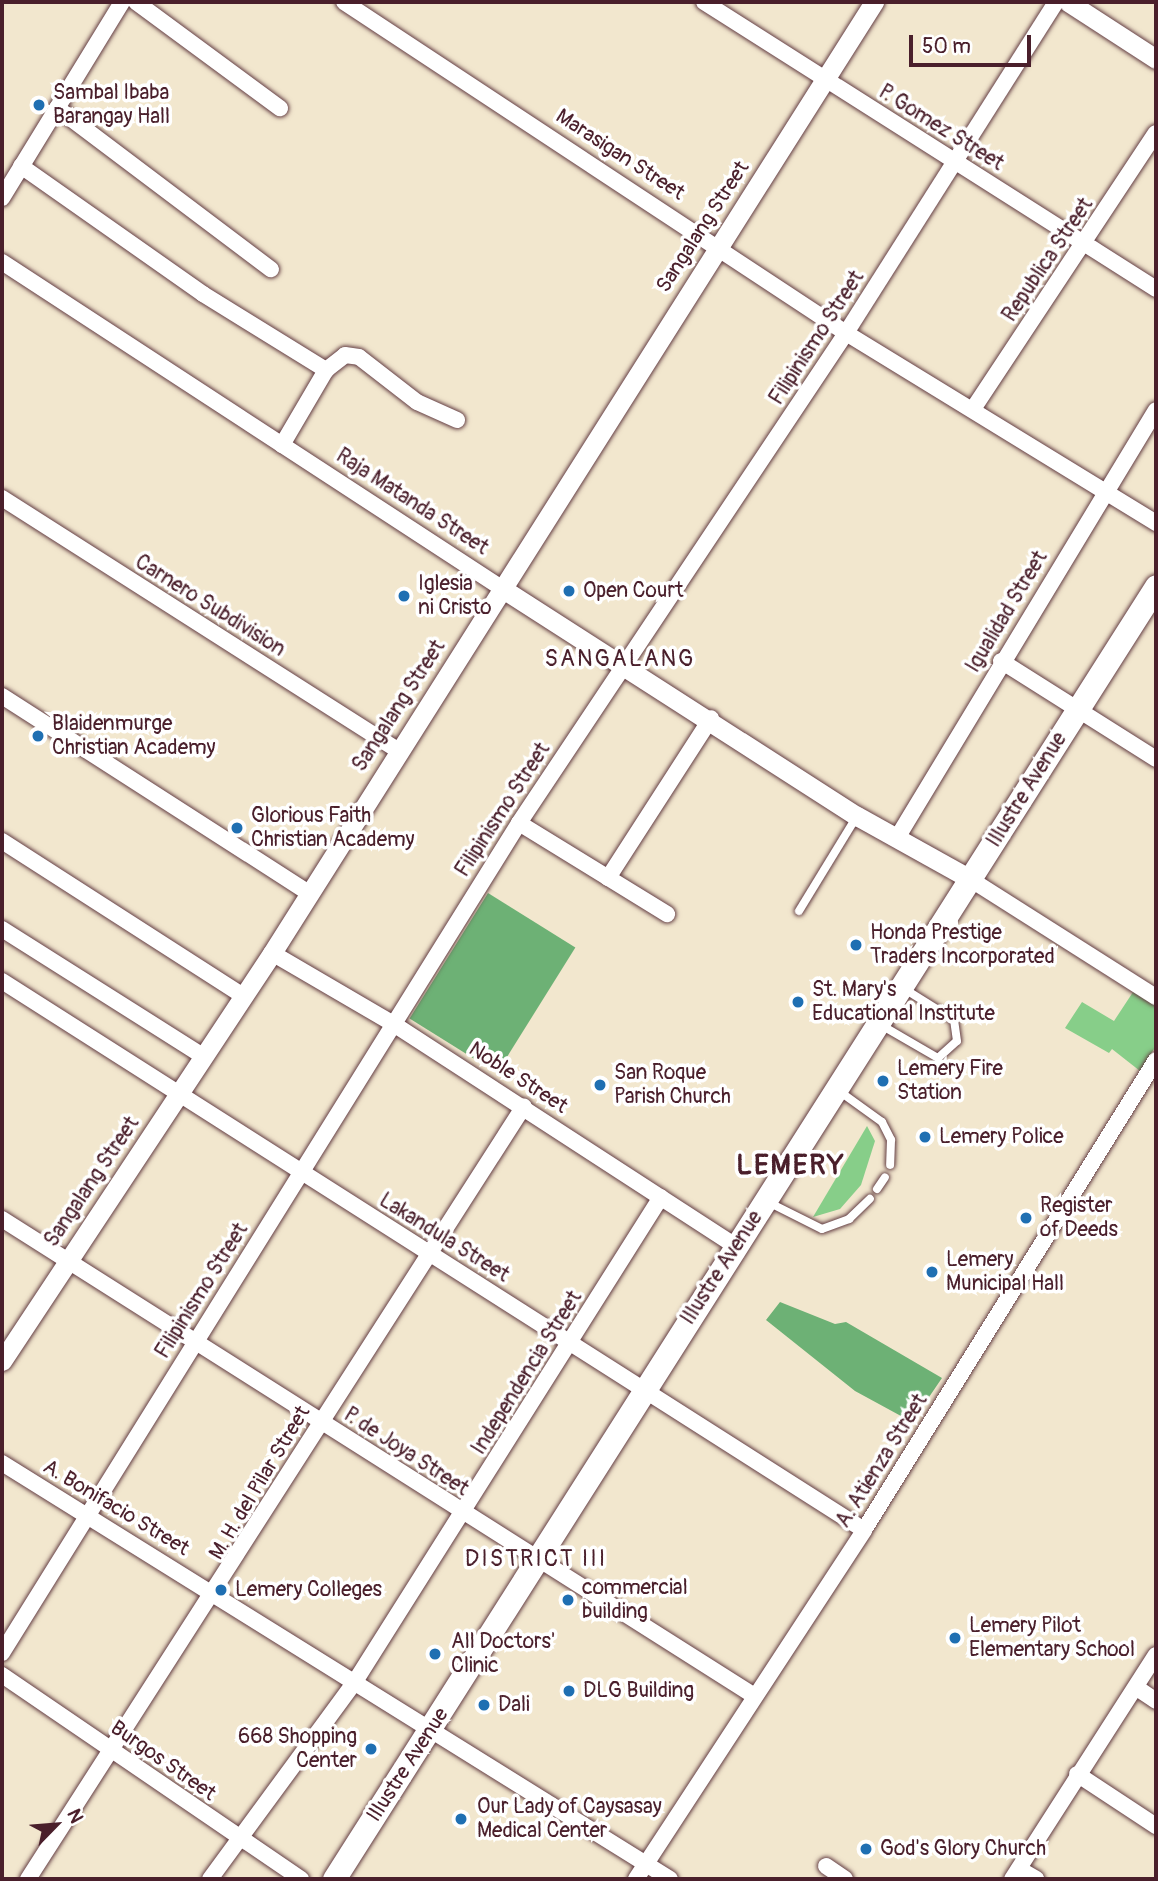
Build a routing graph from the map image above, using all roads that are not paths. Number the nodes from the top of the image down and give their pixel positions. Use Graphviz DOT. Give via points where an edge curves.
graph roads {
  1 [pos="122,2"];
  2 [pos="136,2"];
  3 [pos="344,2"];
  4 [pos="704,2"];
  5 [pos="874,2"];
  6 [pos="1056,2"];
  7 [pos="1068,2"];
  8 [pos="1156,60"];
  9 [pos="825,81"];
  10 [pos="57,108"];
  11 [pos="281,108"];
  12 [pos="1156,133"];
  13 [pos="955,162"];
  14 [pos="21,166"];
  15 [pos="2,198"];
  16 [pos="1086,241"];
  17 [pos="719,243"];
  18 [pos="2,262"];
  19 [pos="271,269"];
  20 [pos="1156,289"];
  21 [pos="846,333"];
  22 [pos="326,370"];
  23 [pos="973,409"];
  24 [pos="1156,410"];
  25 [pos="457,420"];
  26 [pos="282,445"];
  27 [pos="1105,492"];
  28 [pos="2,498"];
  29 [pos="1156,523"];
  30 [pos="1156,586"];
  31 [pos="503,589"];
  32 [pos="1001,661"];
  33 [pos="623,663"];
  34 [pos="2,696"];
  35 [pos="1078,708"];
  36 [pos="710,718"];
  37 [pos="396,749"];
  38 [pos="1156,759"];
  39 [pos="857,816"];
  40 [pos="519,823"];
  41 [pos="897,838"];
  42 [pos="2,841"];
  43 [pos="608,878"];
  44 [pos="970,879"];
  45 [pos="309,893"];
  46 [pos="799,911"];
  47 [pos="667,914"];
  48 [pos="2,929"];
  49 [pos="272,953"];
  50 [pos="2,981"];
  51 [pos="902,987"];
  52 [pos="243,996"];
  53 [pos="1156,997"];
  54 [pos="393,1023"];
  55 [pos="878,1023"];
  56 [pos="203,1056"];
  57 [pos="1156,1060"];
  58 [pos="837,1089"];
  59 [pos="178,1094"];
  60 [pos="524,1106"];
  61 [pos="890,1165"];
  62 [pos="301,1173"];
  63 [pos="885,1177"];
  64 [pos="877,1189"];
  65 [pos="661,1197"];
  66 [pos="870,1199"];
  67 [pos="765,1201"];
  68 [pos="2,1219"];
  69 [pos="736,1246"];
  70 [pos="432,1256"];
  71 [pos="66,1262"];
  72 [pos="195,1342"];
  73 [pos="572,1344"];
  74 [pos="2,1361"];
  75 [pos="646,1388"];
  76 [pos="321,1422"];
  77 [pos="2,1463"];
  78 [pos="463,1514"];
  79 [pos="88,1517"];
  80 [pos="864,1530"];
  81 [pos="536,1562"];
  82 [pos="218,1592"];
  83 [pos="2,1653"];
  84 [pos="1156,1655"];
  85 [pos="2,1675"];
  86 [pos="356,1680"];
  87 [pos="1137,1688"];
  88 [pos="753,1695"];
  89 [pos="1156,1701"];
  90 [pos="433,1727"];
  91 [pos="113,1751"];
  92 [pos="1077,1774"];
  93 [pos="1156,1826"];
  94 [pos="240,1842"];
  95 [pos="646,1864"];
  96 [pos="825,1867"];
  97 [pos="1015,1874"];
  98 [pos="28,1879"];
  99 [pos="210,1879"];
  100 [pos="301,1879"];
  101 [pos="334,1879"];
  102 [pos="636,1879"];
  103 [pos="670,1879"];
  104 [pos="845,1879"];
  105 [pos="1036,1879"];
  1 -- 10 [label="street"];
  2 -- 11 [label="street"];
  3 -- 17 [label="street, Marasigan Street"];
  4 -- 9 [label="street, P. Gomez Street"];
  5 -- 9 [label="street, Sangalang Street"];
  6 -- 13 [label="street, Filipinismo Street"];
  7 -- 8 [label="street"];
  9 -- 13 [label="street, P. Gomez Street"];
  9 -- 17 [label="street, Sangalang Street"];
  10 -- 14 [label="street"];
  10 -- 19 [label="street"];
  12 -- 16 [label="street, Republica Street"];
  13 -- 16 [label="street, P. Gomez Street"];
  13 -- 21 [label="street, Filipinismo Street"];
  14 -- 15 [label="street"];
  14 -- 22 [label="street" via="203,294"];
  16 -- 20 [label="street, P. Gomez Street"];
  16 -- 23 [label="street, Republica Street"];
  17 -- 21 [label="street, Marasigan Street"];
  17 -- 31 [label="street, Sangalang Street"];
  18 -- 26 [label="street, Raja Matanda Street"];
  21 -- 23 [label="street, Marasigan Street"];
  21 -- 33 [label="street, Filipinismo Street"];
  22 -- 25 [label="street" via="345,355 359,357 417,402"];
  22 -- 26 [label="street"];
  23 -- 27 [label="street, Marasigan Street"];
  24 -- 27 [label="street, Igualidad Street"];
  26 -- 31 [label="street, Raja Matanda Street"];
  27 -- 29 [label="street, Marasigan Street"];
  27 -- 32 [label="street, Igualidad Street"];
  28 -- 37 [label="street, Carnero Subdivision"];
  30 -- 35 [label="main road, Illustre Avenue"];
  31 -- 33 [label="street, Raja Matanda Street"];
  31 -- 37 [label="street, Sangalang Street"];
  32 -- 35 [label="street"];
  32 -- 41 [label="street, Igualidad Street"];
  33 -- 36 [label="street, Raja Matanda Street"];
  33 -- 40 [label="street, Filipinismo Street"];
  34 -- 45 [label="street"];
  35 -- 38 [label="street"];
  35 -- 44 [label="main road, Illustre Avenue"];
  36 -- 39 [label="street, Raja Matanda Street"];
  36 -- 43 [label="street"];
  37 -- 45 [label="street, Sangalang Street"];
  39 -- 41 [label="street, Raja Matanda Street"];
  39 -- 46 [label="lane"];
  40 -- 43 [label="street"];
  40 -- 54 [label="street, Filipinismo Street"];
  41 -- 44 [label="street, Raja Matanda Street"];
  42 -- 52 [label="street"];
  43 -- 47 [label="street"];
  44 -- 51 [label="main road, Illustre Avenue"];
  44 -- 53 [label="street, Raja Matanda Street"];
  45 -- 49 [label="street, Sangalang Street"];
  48 -- 56 [label="street"];
  49 -- 52 [label="street, Sangalang Street"];
  49 -- 54 [label="street, Noble Street"];
  50 -- 59 [label="street, Lakandula Street"];
  51 -- 55 [label="main road, Illustre Avenue"];
  51 -- 55 [label="lane" via="954,1020 957,1041 938,1058"];
  52 -- 56 [label="street, Sangalang Street"];
  54 -- 60 [label="street, Noble Street"];
  54 -- 62 [label="street, Filipinismo Street"];
  55 -- 58 [label="main road, Illustre Avenue"];
  56 -- 59 [label="street, Sangalang Street"];
  57 -- 80 [label="street, A. Atienza Street"];
  58 -- 61 [label="lane" via="882,1122 891,1140"];
  58 -- 67 [label="main road, Illustre Avenue"];
  59 -- 62 [label="street, Lakandula Street"];
  59 -- 71 [label="street, Sangalang Street"];
  60 -- 65 [label="street, Noble Street"];
  60 -- 70 [label="street, M. H. del Pilar Street"];
  62 -- 70 [label="street, Lakandula Street"];
  62 -- 72 [label="street, Filipinismo Street"];
  63 -- 64 [label="lane"];
  65 -- 69 [label="street, Noble Street"];
  65 -- 73 [label="street, Independencia Street"];
  66 -- 67 [label="lane" via="849,1219 822,1229"];
  67 -- 69 [label="main road, Illustre Avenue"];
  68 -- 71 [label="street, P. de Joya Street"];
  69 -- 75 [label="main road, Illustre Avenue"];
  70 -- 73 [label="street, Lakandula Street"];
  70 -- 76 [label="street, M. H. del Pilar Street"];
  71 -- 72 [label="street, P. de Joya Street"];
  71 -- 74 [label="street, Sangalang Street"];
  72 -- 76 [label="street, P. de Joya Street"];
  72 -- 79 [label="street, Filipinismo Street"];
  73 -- 75 [label="street, Lakandula Street"];
  73 -- 78 [label="street, Independencia Street"];
  75 -- 80 [label="street, Lakandula Street"];
  75 -- 81 [label="main road, Illustre Avenue"];
  76 -- 78 [label="street, P. de Joya Street"];
  76 -- 82 [label="street, M. H. del Pilar Street"];
  77 -- 79 [label="street, A. Bonifacio Street"];
  78 -- 81 [label="street, P. de Joya Street"];
  78 -- 86 [label="street, Independencia Street"];
  79 -- 82 [label="street, A. Bonifacio Street"];
  79 -- 83 [label="street, Filipinismo Street"];
  80 -- 88 [label="street, A. Atienza Street"];
  81 -- 88 [label="street, P. de Joya Street"];
  81 -- 90 [label="main road, Illustre Avenue"];
  82 -- 86 [label="street, A. Bonifacio Street"];
  82 -- 91 [label="street, M. H. del Pilar Street"];
  84 -- 87 [label="street"];
  85 -- 91 [label="street, Burgos Street"];
  86 -- 90 [label="street, A. Bonifacio Street"];
  86 -- 94 [label="street, Independencia Street"];
  87 -- 89 [label="street"];
  87 -- 92 [label="street"];
  88 -- 95 [label="street, A. Atienza Street"];
  90 -- 95 [label="street, A. Bonifacio Street"];
  90 -- 101 [label="main road, Illustre Avenue"];
  91 -- 94 [label="street, Burgos Street"];
  91 -- 98 [label="street, M. H. del Pilar Street"];
  92 -- 93 [label="street"];
  92 -- 97 [label="street"];
  94 -- 99 [label="street, Independencia Street"];
  94 -- 100 [label="street, Burgos Street"];
  95 -- 102 [label="street, A. Atienza Street"];
  95 -- 103 [label="street, A. Bonifacio Street"];
  96 -- 104 [label="street"];
  97 -- 105 [label="street"];
}
